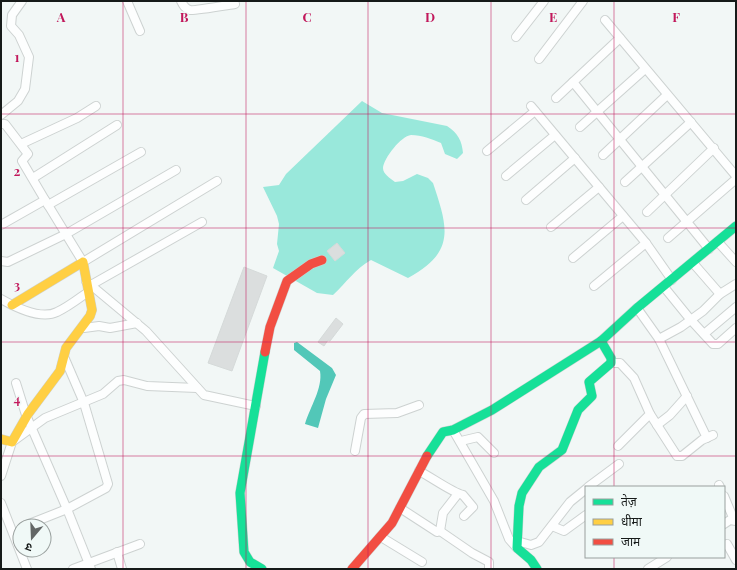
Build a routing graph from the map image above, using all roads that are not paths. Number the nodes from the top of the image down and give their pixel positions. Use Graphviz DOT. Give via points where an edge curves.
graph roads {
  1 [pos="22,1"];
  2 [pos="127,1"];
  3 [pos="181,1"];
  4 [pos="544,1"];
  5 [pos="583,1"];
  6 [pos="235,4"];
  7 [pos="605,20"];
  8 [pos="140,31"];
  9 [pos="516,37"];
  10 [pos="620,38"];
  11 [pos="539,59"];
  12 [pos="645,69"];
  13 [pos="573,82"];
  14 [pos="667,95"];
  15 [pos="556,98"];
  16 [pos="96,106"];
  17 [pos="597,111"];
  18 [pos="1,115"];
  19 [pos="691,122"];
  20 [pos="1,124"];
  21 [pos="117,125"];
  22 [pos="580,127"];
  23 [pos="555,135"];
  24 [pos="620,139"];
  25 [pos="22,144"];
  26 [pos="714,148"];
  27 [pos="487,151"];
  28 [pos="140,152"];
  29 [pos="603,155"];
  30 [pos="575,158"];
  31 [pos="642,166"];
  32 [pos="176,170"];
  33 [pos="506,176"];
  34 [pos="736,176"];
  35 [pos="33,178"];
  36 [pos="736,179"];
  37 [pos="217,181"];
  38 [pos="625,182"];
  39 [pos="600,187"];
  40 [pos="665,194"];
  41 [pos="526,200"];
  42 [pos="47,202"];
  43 [pos="647,212"];
  44 [pos="624,216"];
  45 [pos="687,221"];
  46 [pos="202,222"];
  47 [pos="1,225"];
  48 [pos="551,227"];
  49 [pos="734,231"];
  50 [pos="66,234"];
  51 [pos="668,238"];
  52 [pos="718,242"];
  53 [pos="646,243"];
  54 [pos="709,250"];
  55 [pos="573,258"];
  56 [pos="322,260"];
  57 [pos="1,261"];
  58 [pos="83,262"];
  59 [pos="736,262"];
  60 [pos="693,263"];
  61 [pos="672,280"];
  62 [pos="736,284"];
  63 [pos="89,286"];
  64 [pos="594,286"];
  65 [pos="664,287"];
  66 [pos="720,294"];
  67 [pos="1,299"];
  68 [pos="12,305"];
  69 [pos="736,307"];
  70 [pos="637,308"];
  71 [pos="690,319"];
  72 [pos="137,323"];
  73 [pos="84,328"];
  74 [pos="736,328"];
  75 [pos="704,334"];
  76 [pos="658,339"];
  77 [pos="601,341"];
  78 [pos="65,359"];
  79 [pos="611,363"];
  80 [pos="16,383"];
  81 [pos="197,388"];
  82 [pos="687,396"];
  83 [pos="84,403"];
  84 [pos="419,405"];
  85 [pos="256,406"];
  86 [pos="650,414"];
  87 [pos="26,415"];
  88 [pos="657,425"];
  89 [pos="32,427"];
  90 [pos="453,430"];
  91 [pos="1,439"];
  92 [pos="461,441"];
  93 [pos="12,442"];
  94 [pos="618,446"];
  95 [pos="355,451"];
  96 [pos="494,453"];
  97 [pos="619,464"];
  98 [pos="419,471"];
  99 [pos="1,476"];
  100 [pos="590,486"];
  101 [pos="585,490"];
  102 [pos="457,495"];
  103 [pos="725,498"];
  104 [pos="1,503"];
  105 [pos="400,508"];
  106 [pos="67,509"];
  107 [pos="464,516"];
  108 [pos="585,516"];
  109 [pos="44,518"];
  110 [pos="735,520"];
  111 [pos="725,523"];
  112 [pos="552,526"];
  113 [pos="12,531"];
  114 [pos="440,531"];
  115 [pos="381,537"];
  116 [pos="140,544"];
  117 [pos="517,544"];
  118 [pos="727,544"];
  119 [pos="117,552"];
  120 [pos="23,558"];
  121 [pos="665,558"];
  122 [pos="736,560"];
  123 [pos="422,562"];
  124 [pos="90,566"];
  125 [pos="27,569"];
  126 [pos="73,569"];
  127 [pos="122,569"];
  128 [pos="262,569"];
  129 [pos="352,569"];
  130 [pos="489,569"];
  131 [pos="537,569"];
  132 [pos="648,569"];
  1 -- 18 [label="street" via="12,15 11,26 19,35 29,57 25,89 18,101"];
  2 -- 8 [label="street"];
  3 -- 6 [label="street" via="185,8 192,11"];
  4 -- 9 [label="street"];
  5 -- 11 [label="street"];
  7 -- 10 [label="street"];
  10 -- 12 [label="street"];
  10 -- 13 [label="street"];
  12 -- 14 [label="street"];
  12 -- 17 [label="street"];
  13 -- 15 [label="street"];
  13 -- 17 [label="street"];
  14 -- 19 [label="street"];
  14 -- 24 [label="street"];
  16 -- 25 [label="street"];
  17 -- 22 [label="street"];
  17 -- 24 [label="street"];
  19 -- 26 [label="street"];
  19 -- 31 [label="street"];
  20 -- 25 [label="street" via="5,124"];
  21 -- 35 [label="street"];
  23 -- 27 [label="street" via="533,108"];
  23 -- 30 [label="street"];
  23 -- 33 [label="street"];
  24 -- 29 [label="street"];
  24 -- 31 [label="street"];
  25 -- 35 [label="street" via="28,154 22,160"];
  26 -- 34 [label="street"];
  26 -- 40 [label="street"];
  28 -- 42 [label="street"];
  30 -- 39 [label="street"];
  30 -- 41 [label="street"];
  31 -- 38 [label="street"];
  31 -- 40 [label="street"];
  32 -- 50 [label="street"];
  35 -- 42 [label="street"];
  36 -- 45 [label="street"];
  37 -- 58 [label="street"];
  39 -- 44 [label="street"];
  39 -- 48 [label="street"];
  40 -- 43 [label="street"];
  40 -- 45 [label="street"];
  42 -- 47 [label="street"];
  42 -- 50 [label="street"];
  44 -- 53 [label="street"];
  44 -- 55 [label="street"];
  45 -- 51 [label="street"];
  45 -- 54 [label="street"];
  46 -- 63 [label="street"];
  49 -- 52 [label="street"];
  50 -- 57 [label="street" via="8,262"];
  50 -- 58 [label="street"];
  52 -- 54 [label="street"];
  52 -- 59 [label="street"];
  53 -- 61 [label="street"];
  53 -- 64 [label="street"];
  54 -- 60 [label="street"];
  56 -- 85 [label="street" via="310,263 295,278 287,281 270,327"];
  58 -- 63 [label="street"];
  58 -- 68 [label="street"];
  60 -- 61 [label="street"];
  60 -- 66 [label="street"];
  61 -- 65 [label="street"];
  62 -- 66 [label="street"];
  63 -- 68 [label="street" via="57,313 49,315"];
  63 -- 72 [label="street"];
  63 -- 73 [label="street" via="92,310"];
  65 -- 70 [label="street"];
  65 -- 71 [label="street"];
  66 -- 71 [label="street" via="703,311"];
  67 -- 68 [label="street"];
  69 -- 75 [label="street"];
  70 -- 76 [label="street"];
  70 -- 77 [label="street"];
  71 -- 75 [label="street"];
  71 -- 76 [label="street" via="681,327"];
  72 -- 73 [label="street" via="110,328"];
  72 -- 81 [label="street"];
  73 -- 78 [label="street" via="68,345"];
  74 -- 75 [label="street" via="716,345"];
  76 -- 82 [label="street"];
  77 -- 79 [label="street" via="611,358"];
  77 -- 90 [label="street" via="567,360 515,397"];
  78 -- 83 [label="street"];
  78 -- 87 [label="street" via="60,370"];
  79 -- 86 [label="street" via="620,363 634,378"];
  79 -- 117 [label="street" via="589,382 592,396 578,410 562,450 539,467 522,493"];
  80 -- 87 [label="street"];
  81 -- 83 [label="street" via="147,386 124,380"];
  81 -- 85 [label="street" via="208,397"];
  82 -- 88 [label="street"];
  82 -- 88 [label="street" via="710,437 682,456 677,456"];
  83 -- 89 [label="street" via="50,415"];
  83 -- 106 [label="street" via="108,484 106,488"];
  84 -- 95 [label="street" via="397,413 364,414"];
  85 -- 128 [label="street" via="240,493 240,517 244,552 250,562"];
  86 -- 88 [label="street"];
  86 -- 94 [label="street"];
  87 -- 89 [label="street"];
  87 -- 93 [label="street"];
  89 -- 93 [label="street"];
  89 -- 106 [label="street"];
  90 -- 92 [label="street"];
  90 -- 98 [label="street" via="443,432"];
  91 -- 93 [label="street"];
  92 -- 96 [label="street" via="478,437"];
  92 -- 117 [label="street" via="494,501 509,539"];
  93 -- 99 [label="street"];
  97 -- 100 [label="street"];
  98 -- 102 [label="street" via="444,484"];
  98 -- 105 [label="street"];
  101 -- 112 [label="street"];
  102 -- 107 [label="street" via="463,495 473,507"];
  102 -- 114 [label="street" via="443,513"];
  103 -- 110 [label="street"];
  104 -- 113 [label="street"];
  105 -- 114 [label="street" via="434,531"];
  105 -- 115 [label="street"];
  106 -- 109 [label="street"];
  106 -- 124 [label="street"];
  108 -- 112 [label="street" via="564,531"];
  110 -- 111 [label="street"];
  112 -- 117 [label="street" via="536,544"];
  114 -- 130 [label="street" via="489,562"];
  115 -- 123 [label="street"];
  115 -- 129 [label="street"];
  116 -- 119 [label="street"];
  117 -- 131 [label="street"];
  118 -- 122 [label="street"];
  119 -- 124 [label="street"];
  119 -- 127 [label="street"];
  120 -- 125 [label="street"];
  121 -- 132 [label="street"];
  124 -- 126 [label="street"];
}
